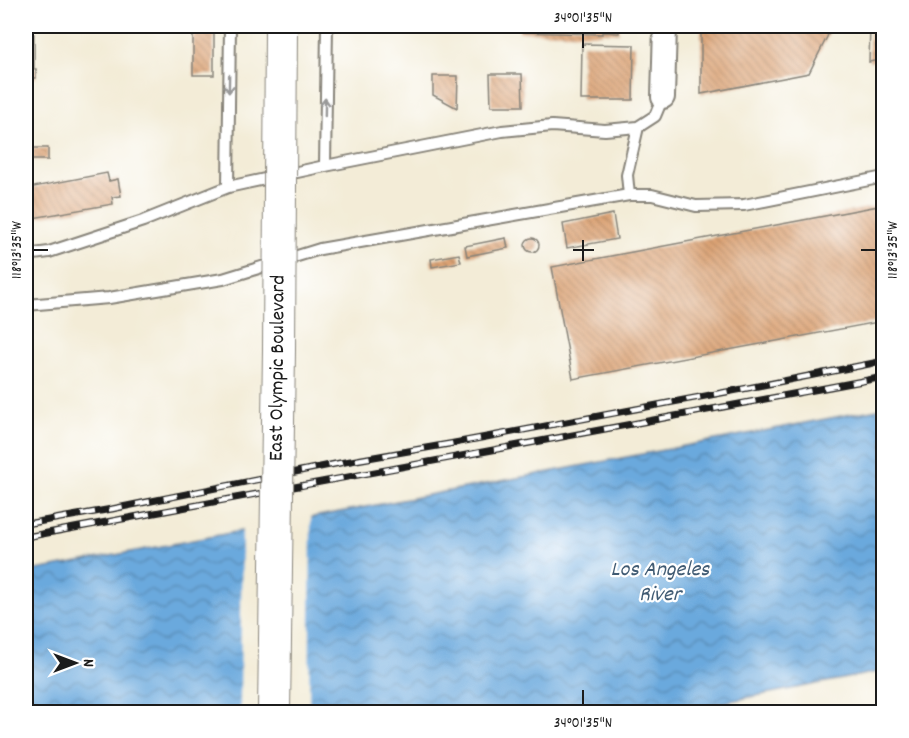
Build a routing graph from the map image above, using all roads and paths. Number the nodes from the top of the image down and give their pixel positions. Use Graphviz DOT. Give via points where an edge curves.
graph roads {
  1 [pos="230,26"];
  2 [pos="281,26"];
  3 [pos="327,26"];
  4 [pos="664,26"];
  5 [pos="663,97"];
  6 [pos="638,127"];
  7 [pos="325,166"];
  8 [pos="884,177"];
  9 [pos="228,187"];
  10 [pos="629,195"];
  11 [pos="26,255"];
  12 [pos="26,305"];
  13 [pos="274,712"];
  1 -- 9 [label="lane, one-way"];
  2 -- 13 [label="main road, East Olympic Boulevard, bridge"];
  7 -- 3 [label="lane, one-way"];
  4 -- 5 [label="street"];
  5 -- 6 [label="lane" via="656,116"];
  6 -- 7 [label="lane" via="605,130 552,126 502,132"];
  6 -- 10 [label="lane" via="627,176"];
  7 -- 9 [label="lane"];
  8 -- 10 [label="lane" via="744,205 696,206 652,195"];
  9 -- 11 [label="lane" via="143,221 49,252"];
  10 -- 12 [label="lane" via="320,249 223,279 109,298"];
}
